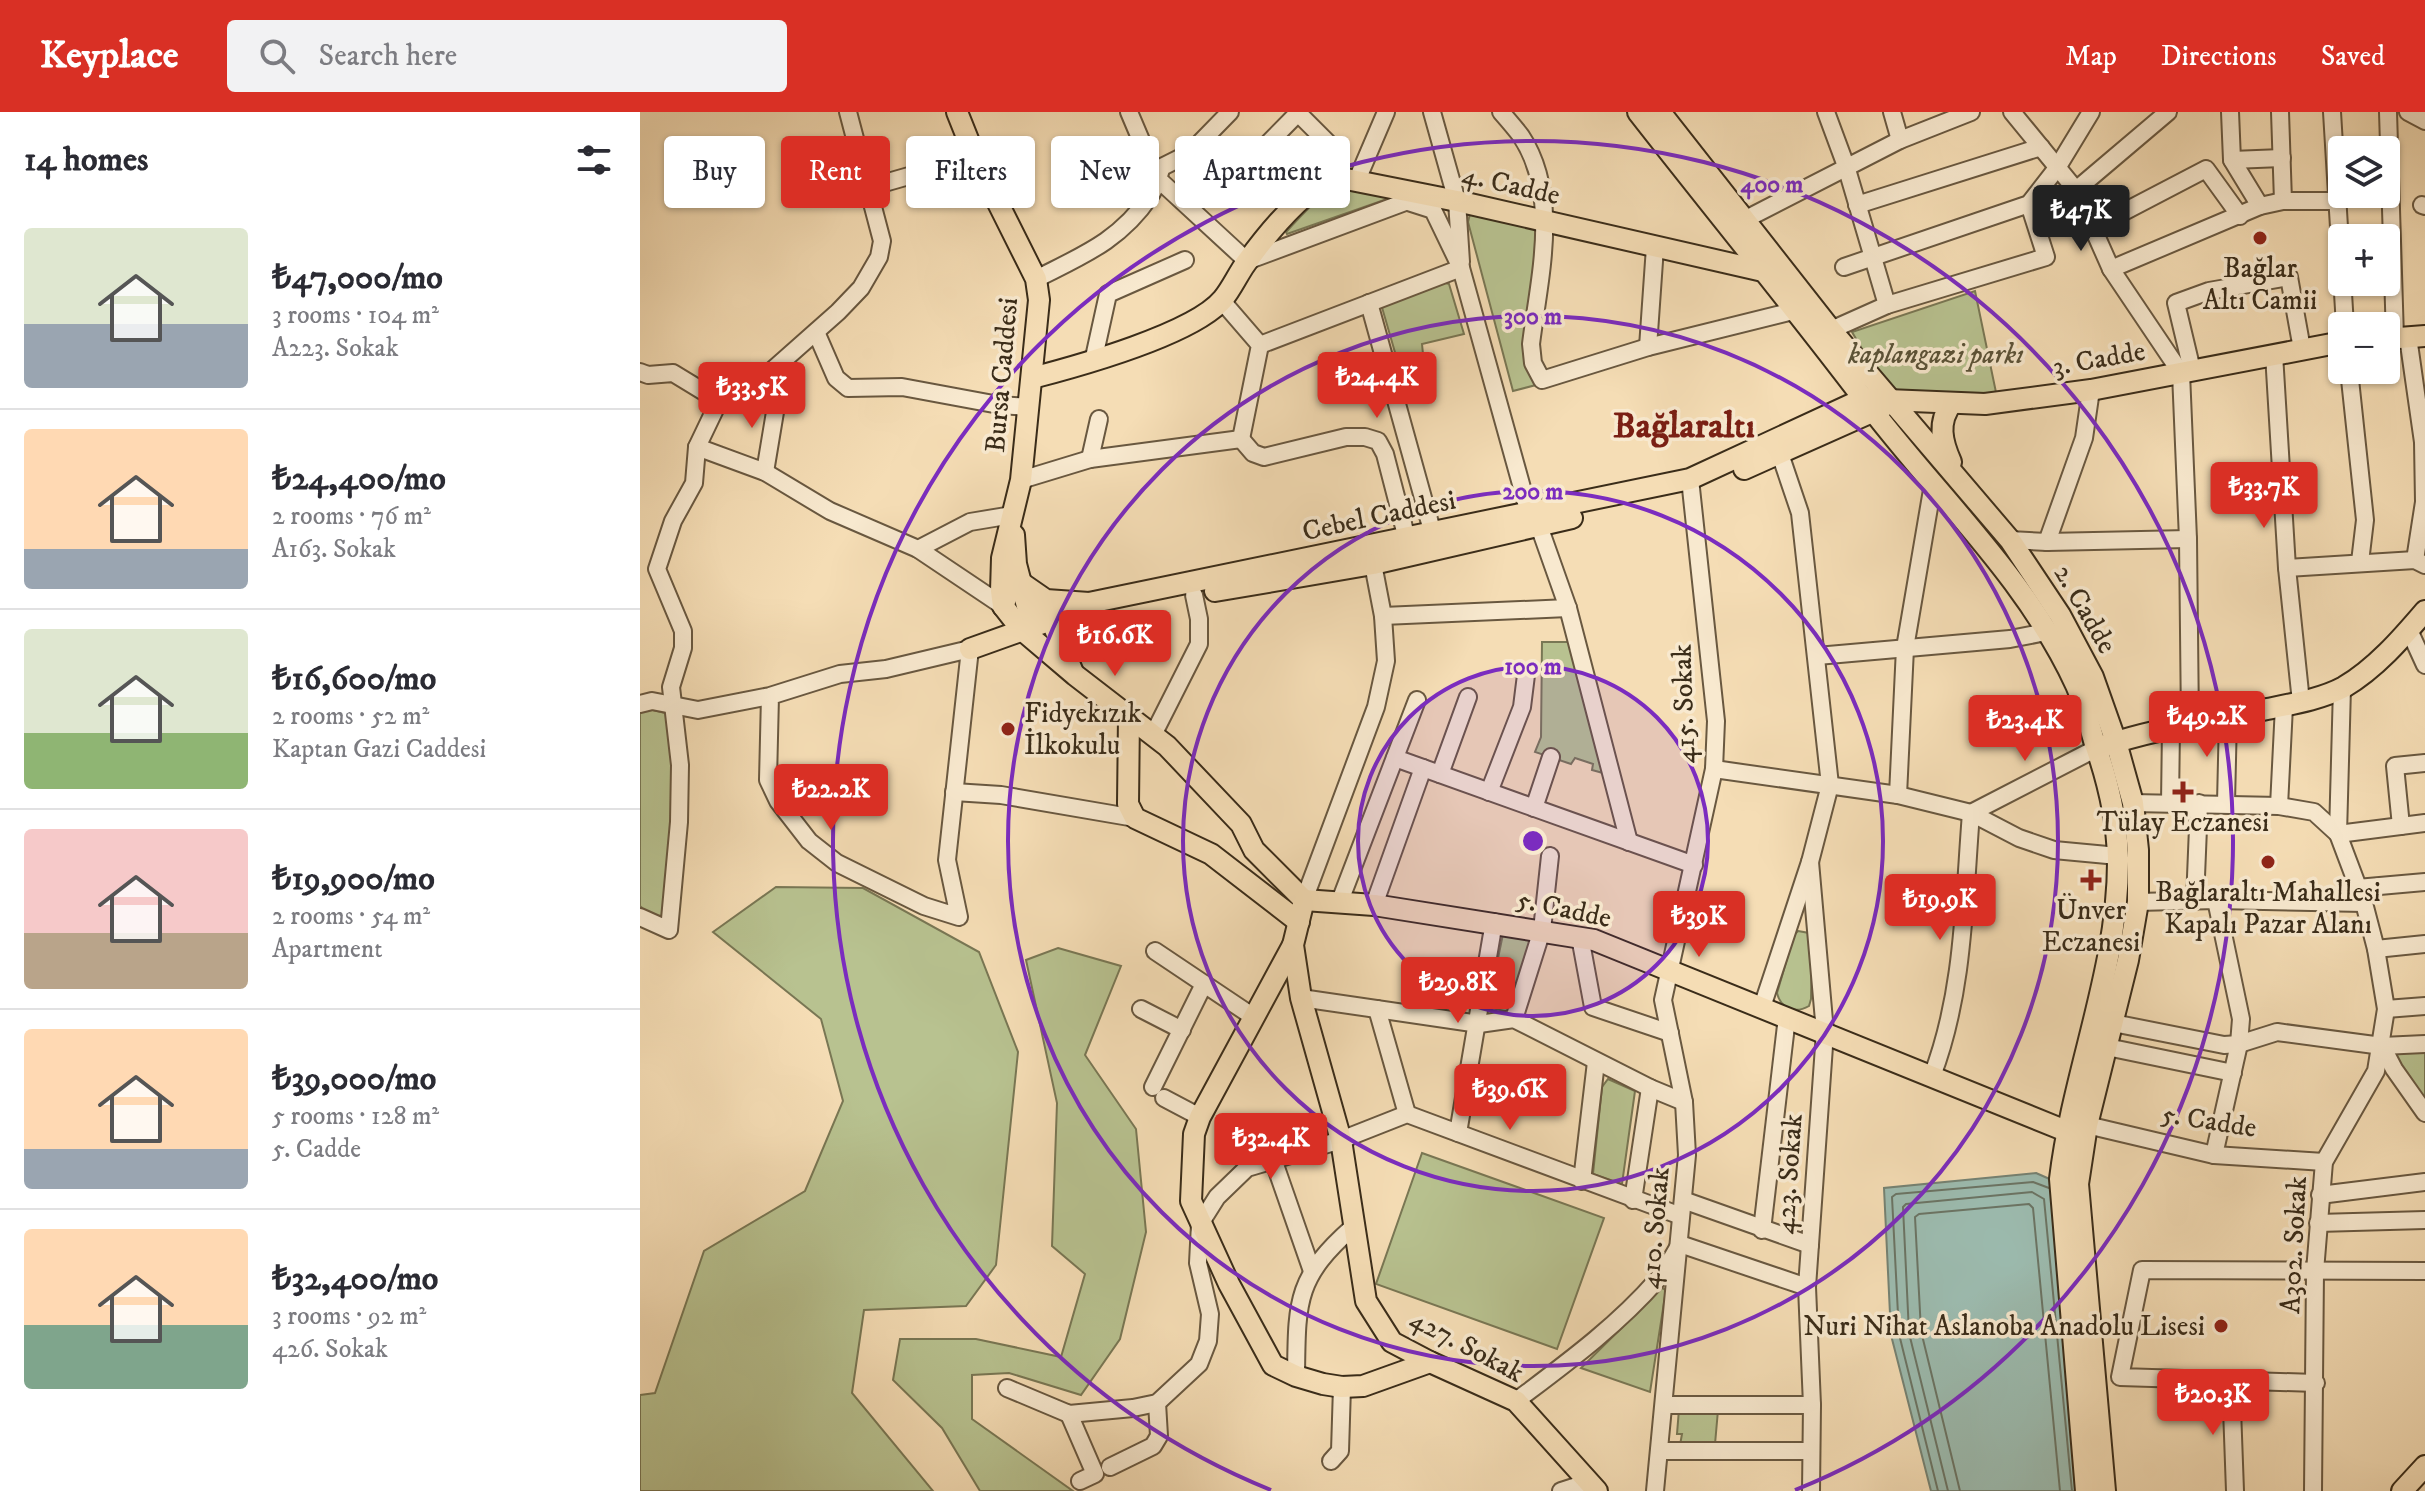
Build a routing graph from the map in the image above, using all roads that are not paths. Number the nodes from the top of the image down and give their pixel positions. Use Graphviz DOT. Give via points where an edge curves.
graph roads {
  1 [pos="848,112"];
  2 [pos="957,112"];
  3 [pos="1129,112"];
  4 [pos="1230,112"];
  5 [pos="1298,112"];
  6 [pos="1386,112"];
  7 [pos="1432,112"];
  8 [pos="1501,112"];
  9 [pos="1638,112"];
  10 [pos="1660,112"];
  11 [pos="1826,112"];
  12 [pos="1892,112"];
  13 [pos="1971,112"];
  14 [pos="2012,112"];
  15 [pos="2035,112"];
  16 [pos="2091,112"];
  17 [pos="2168,112"];
  18 [pos="2230,112"];
  19 [pos="2280,112"];
  20 [pos="2332,112"];
  21 [pos="2388,112"];
  22 [pos="2408,112"];
  23 [pos="2425,121"];
  24 [pos="2025,128"];
  25 [pos="854,136"];
  26 [pos="967,136"];
  27 [pos="1139,136"];
  28 [pos="1207,136"];
  29 [pos="1275,136"];
  30 [pos="1321,136"];
  31 [pos="2333,136"];
  32 [pos="1900,140"];
  33 [pos="2041,147"];
  34 [pos="2282,158"];
  35 [pos="1175,160"];
  36 [pos="2232,160"];
  37 [pos="1846,166"];
  38 [pos="2057,168"];
  39 [pos="1159,174"];
  40 [pos="1350,179"];
  41 [pos="1159,180"];
  42 [pos="1357,180"];
  43 [pos="2076,190"];
  44 [pos="1457,201"];
  45 [pos="2283,201"];
  46 [pos="2328,201"];
  47 [pos="1422,202"];
  48 [pos="2029,204"];
  49 [pos="1857,205"];
  50 [pos="2260,206"];
  51 [pos="873,208"];
  52 [pos="1000,208"];
  53 [pos="1141,208"];
  54 [pos="1293,208"];
  55 [pos="2337,208"];
  56 [pos="2240,216"];
  57 [pos="1744,220"];
  58 [pos="1546,221"];
  59 [pos="2091,229"];
  60 [pos="1655,247"];
  61 [pos="1871,257"];
  62 [pos="1185,260"];
  63 [pos="1247,261"];
  64 [pos="1844,267"];
  65 [pos="1461,268"];
  66 [pos="2111,269"];
  67 [pos="1763,271"];
  68 [pos="1036,279"];
  69 [pos="1222,301"];
  70 [pos="1369,303"];
  71 [pos="1887,305"];
  72 [pos="1793,311"];
  73 [pos="2344,312"];
  74 [pos="1831,330"];
  75 [pos="816,332"];
  76 [pos="2404,338"];
  77 [pos="2328,344"];
  78 [pos="1260,345"];
  79 [pos="1648,347"];
  80 [pos="2302,349"];
  81 [pos="2274,354"];
  82 [pos="1093,362"];
  83 [pos="2186,371"];
  84 [pos="640,372"];
  85 [pos="1032,378"];
  86 [pos="1848,378"];
  87 [pos="2350,384"];
  88 [pos="2091,390"];
  89 [pos="778,394"];
  90 [pos="719,401"];
  91 [pos="1893,401"];
  92 [pos="1952,403"];
  93 [pos="1869,406"];
  94 [pos="1029,407"];
  95 [pos="1833,414"];
  96 [pos="1099,419"];
  97 [pos="1241,439"];
  98 [pos="697,447"];
  99 [pos="1779,447"];
  100 [pos="1090,459"];
  101 [pos="765,472"];
  102 [pos="1959,479"];
  103 [pos="1021,480"];
  104 [pos="1933,484"];
  105 [pos="1691,485"];
  106 [pos="1012,515"];
  107 [pos="1534,520"];
  108 [pos="2188,539"];
  109 [pos="2010,540"];
  110 [pos="1420,541"];
  111 [pos="2047,542"];
  112 [pos="918,549"];
  113 [pos="2360,562"];
  114 [pos="2420,562"];
  115 [pos="1373,564"];
  116 [pos="2287,568"];
  117 [pos="648,569"];
  118 [pos="1020,582"];
  119 [pos="1194,595"];
  120 [pos="1003,606"];
  121 [pos="1568,608"];
  122 [pos="2425,611"];
  123 [pos="1383,616"];
  124 [pos="1051,620"];
  125 [pos="1021,629"];
  126 [pos="2409,630"];
  127 [pos="2046,632"];
  128 [pos="1905,648"];
  129 [pos="970,649"];
  130 [pos="1817,656"];
  131 [pos="2425,665"];
  132 [pos="1075,675"];
  133 [pos="1526,675"];
  134 [pos="2342,688"];
  135 [pos="770,696"];
  136 [pos="1468,697"];
  137 [pos="1417,700"];
  138 [pos="640,704"];
  139 [pos="2292,704"];
  140 [pos="674,707"];
  141 [pos="1129,716"];
  142 [pos="2228,717"];
  143 [pos="2181,726"];
  144 [pos="1153,735"];
  145 [pos="2106,745"];
  146 [pos="1551,757"];
  147 [pos="1395,758"];
  148 [pos="2425,763"];
  149 [pos="1423,768"];
  150 [pos="1714,769"];
  151 [pos="1440,774"];
  152 [pos="1830,785"];
  153 [pos="954,792"];
  154 [pos="1489,792"];
  155 [pos="1898,795"];
  156 [pos="2133,803"];
  157 [pos="2170,803"];
  158 [pos="2199,803"];
  159 [pos="2226,803"];
  160 [pos="2279,806"];
  161 [pos="1534,808"];
  162 [pos="1971,813"];
  163 [pos="1135,818"];
  164 [pos="2425,823"];
  165 [pos="1241,824"];
  166 [pos="2401,826"];
  167 [pos="2338,834"];
  168 [pos="1629,842"];
  169 [pos="1209,853"];
  170 [pos="1550,856"];
  171 [pos="2118,856"];
  172 [pos="1810,862"];
  173 [pos="1694,865"];
  174 [pos="2425,882"];
  175 [pos="2360,896"];
  176 [pos="1304,900"];
  177 [pos="2216,900"];
  178 [pos="1340,901"];
  179 [pos="2195,901"];
  180 [pos="2138,902"];
  181 [pos="1374,905"];
  182 [pos="640,917"];
  183 [pos="1299,922"];
  184 [pos="1494,922"];
  185 [pos="1542,930"];
  186 [pos="1580,937"];
  187 [pos="2425,944"];
  188 [pos="1293,945"];
  189 [pos="2376,949"];
  190 [pos="1155,951"];
  191 [pos="1670,972"];
  192 [pos="1204,984"];
  193 [pos="1301,998"];
  194 [pos="2425,1006"];
  195 [pos="1762,1007"];
  196 [pos="1141,1009"];
  197 [pos="1377,1009"];
  198 [pos="2386,1009"];
  199 [pos="1252,1016"];
  200 [pos="1787,1017"];
  201 [pos="1514,1019"];
  202 [pos="2113,1023"];
  203 [pos="1479,1024"];
  204 [pos="1182,1030"];
  205 [pos="1825,1032"];
  206 [pos="1670,1033"];
  207 [pos="2239,1044"];
  208 [pos="2425,1044"];
  209 [pos="2382,1046"];
  210 [pos="2107,1047"];
  211 [pos="1596,1062"];
  212 [pos="2233,1073"];
  213 [pos="1932,1076"];
  214 [pos="1650,1088"];
  215 [pos="1684,1102"];
  216 [pos="2425,1113"];
  217 [pos="1407,1114"];
  218 [pos="1200,1117"];
  219 [pos="2087,1125"];
  220 [pos="2066,1131"];
  221 [pos="1458,1133"];
  222 [pos="1341,1140"];
  223 [pos="2214,1155"];
  224 [pos="1273,1159"];
  225 [pos="2324,1162"];
  226 [pos="1582,1181"];
  227 [pos="2425,1182"];
  228 [pos="2320,1195"];
  229 [pos="1633,1200"];
  230 [pos="1682,1208"];
  231 [pos="2425,1220"];
  232 [pos="2318,1223"];
  233 [pos="1200,1224"];
  234 [pos="1353,1227"];
  235 [pos="1762,1230"];
  236 [pos="1680,1244"];
  237 [pos="1810,1245"];
  238 [pos="1312,1271"];
  239 [pos="2315,1271"];
  240 [pos="2425,1271"];
  241 [pos="1807,1287"];
  242 [pos="1430,1362"];
  243 [pos="1296,1376"];
  244 [pos="2231,1381"];
  245 [pos="2316,1383"];
  246 [pos="1342,1387"];
  247 [pos="1007,1388"];
  248 [pos="1516,1401"];
  249 [pos="1157,1403"];
  250 [pos="1664,1405"];
  251 [pos="1812,1405"];
  252 [pos="1069,1414"];
  253 [pos="1659,1451"];
  254 [pos="1811,1451"];
  255 [pos="1331,1461"];
  256 [pos="2425,1466"];
  257 [pos="1593,1487"];
  258 [pos="1561,1491"];
  259 [pos="1655,1491"];
  260 [pos="1811,1491"];
  261 [pos="2086,1491"];
  262 [pos="2105,1491"];
  263 [pos="2235,1491"];
  264 [pos="2313,1491"];
  265 [pos="2402,1491"];
  1 -- 25 [label="street"];
  2 -- 26 [label="main road, Bursa Caddesi"];
  3 -- 27 [label="street"];
  4 -- 28 [label="street"];
  5 -- 29 [label="street"];
  5 -- 30 [label="street"];
  6 -- 42 [label="street"];
  7 -- 44 [label="street"];
  8 -- 58 [label="street" via="1522,138 1536,170"];
  9 -- 67 [label="main road, 2. Cadde"];
  10 -- 57 [label="main road, 2. Cadde"];
  11 -- 37 [label="street"];
  12 -- 32 [label="street"];
  13 -- 32 [label="street"];
  14 -- 24 [label="street"];
  15 -- 24 [label="street"];
  16 -- 38 [label="street"];
  17 -- 43 [label="street"];
  18 -- 36 [label="street"];
  19 -- 34 [label="street"];
  20 -- 31 [label="street"];
  21 -- 76 [label="street"];
  22 -- 23 [label="street"];
  24 -- 33 [label="street"];
  32 -- 37 [label="street"];
  33 -- 38 [label="street"];
  33 -- 49 [label="street"];
  34 -- 36 [label="street"];
  34 -- 45 [label="street"];
  35 -- 39 [label="street"];
  36 -- 50 [label="street"];
  37 -- 49 [label="street"];
  37 -- 57 [label="street"];
  38 -- 43 [label="street"];
  38 -- 48 [label="street"];
  40 -- 42 [label="main road, 4. Cadde"];
  41 -- 63 [label="street"];
  42 -- 47 [label="main road, 4. Cadde"];
  43 -- 59 [label="street"];
  44 -- 47 [label="main road, 4. Cadde"];
  44 -- 58 [label="main road, 4. Cadde"];
  44 -- 65 [label="street"];
  45 -- 46 [label="street"];
  45 -- 50 [label="street"];
  47 -- 63 [label="street"];
  47 -- 65 [label="street"];
  48 -- 61 [label="street"];
  48 -- 71 [label="street" via="2046,257"];
  49 -- 61 [label="street"];
  50 -- 56 [label="street"];
  51 -- 75 [label="street" via="882,241 879,257 861,288"];
  52 -- 68 [label="main road, Bursa Caddesi"];
  53 -- 68 [label="street" via="1108,242"];
  54 -- 63 [label="main road"];
  55 -- 73 [label="street"];
  56 -- 59 [label="street" via="2206,169"];
  56 -- 66 [label="street"];
  57 -- 74 [label="main road, 2. Cadde"];
  58 -- 60 [label="main road, 4. Cadde"];
  58 -- 79 [label="street" via="1531,344 1542,380"];
  59 -- 66 [label="street"];
  60 -- 67 [label="main road, 4. Cadde"];
  60 -- 79 [label="street"];
  61 -- 64 [label="street"];
  61 -- 71 [label="street"];
  62 -- 82 [label="street" via="1108,294"];
  63 -- 69 [label="main road"];
  65 -- 70 [label="street"];
  65 -- 107 [label="street"];
  66 -- 83 [label="street"];
  67 -- 72 [label="main road, 2. Cadde"];
  68 -- 85 [label="main road, Bursa Caddesi"];
  69 -- 78 [label="street"];
  69 -- 82 [label="main road" via="1187,325"];
  70 -- 78 [label="street"];
  70 -- 110 [label="street"];
  71 -- 74 [label="street"];
  72 -- 79 [label="street"];
  72 -- 86 [label="main road, 2. Cadde"];
  74 -- 91 [label="main road, 2. Cadde"];
  75 -- 90 [label="street" via="768,374 732,388"];
  75 -- 94 [label="street" via="836,378 848,388 902,387"];
  76 -- 114 [label="street" via="2423,442"];
  77 -- 80 [label="main road, 3. Cadde"];
  78 -- 97 [label="street"];
  80 -- 81 [label="main road, 3. Cadde"];
  80 -- 83 [label="street" via="2289,277 2209,291 2176,303"];
  81 -- 83 [label="main road, 3. Cadde"];
  81 -- 116 [label="street"];
  82 -- 85 [label="main road"];
  83 -- 88 [label="main road, 3. Cadde"];
  83 -- 108 [label="street"];
  84 -- 90 [label="street" via="673,373"];
  85 -- 94 [label="main road, Bursa Caddesi"];
  86 -- 93 [label="main road, 2. Cadde"];
  86 -- 95 [label="main road" via="1843,401"];
  87 -- 113 [label="street" via="2365,520"];
  88 -- 92 [label="main road, 3. Cadde" via="1985,404"];
  88 -- 111 [label="street" via="2084,438"];
  89 -- 101 [label="street"];
  90 -- 98 [label="street"];
  91 -- 92 [label="main road, 3. Cadde"];
  91 -- 93 [label="main road, 3. Cadde"];
  91 -- 102 [label="main road, 2. Cadde"];
  92 -- 102 [label="main road" via="1945,412 1943,440"];
  93 -- 95 [label="main road, Cebel Caddesi"];
  93 -- 99 [label="main road, Cebel Caddesi"];
  93 -- 104 [label="main road, 2. Cadde"];
  94 -- 103 [label="main road, Bursa Caddesi"];
  95 -- 99 [label="main road, Cebel Caddesi"];
  96 -- 100 [label="street"];
  97 -- 100 [label="street"];
  97 -- 110 [label="street" via="1264,457 1346,437 1378,441"];
  98 -- 101 [label="street"];
  98 -- 117 [label="street" via="694,483"];
  99 -- 105 [label="main road, Cebel Caddesi"];
  99 -- 130 [label="street" via="1800,513"];
  100 -- 103 [label="street"];
  101 -- 112 [label="street" via="830,511"];
  102 -- 109 [label="main road, 2. Cadde"];
  103 -- 106 [label="main road, Bursa Caddesi"];
  104 -- 127 [label="main road, 2. Cadde" via="1994,556"];
  104 -- 128 [label="street"];
  105 -- 107 [label="main road, Cebel Caddesi"];
  105 -- 150 [label="street, 415. Sokak" via="1716,721"];
  106 -- 112 [label="street" via="970,522"];
  106 -- 118 [label="main road"];
  106 -- 120 [label="main road, Bursa Caddesi" via="1002,558"];
  107 -- 110 [label="main road, Cebel Caddesi"];
  107 -- 121 [label="street"];
  108 -- 111 [label="street"];
  108 -- 143 [label="street"];
  109 -- 111 [label="street"];
  109 -- 145 [label="main road, 2. Cadde" via="2093,677"];
  110 -- 115 [label="main road, Cebel Caddesi"];
  110 -- 118 [label="main road, Cebel Caddesi" via="1089,603 1046,600"];
  112 -- 120 [label="street"];
  113 -- 114 [label="street"];
  113 -- 116 [label="street"];
  115 -- 119 [label="main road, Cebel Caddesi"];
  115 -- 123 [label="street"];
  116 -- 139 [label="street"];
  117 -- 140 [label="street" via="683,631 671,687"];
  118 -- 120 [label="main road" via="1012,584"];
  118 -- 124 [label="main road" via="1028,610"];
  119 -- 124 [label="main road, Cebel Caddesi"];
  119 -- 144 [label="street" via="1199,644"];
  120 -- 125 [label="main road"];
  121 -- 123 [label="street"];
  121 -- 168 [label="street"];
  122 -- 126 [label="main road"];
  123 -- 176 [label="street" via="1386,661 1376,707"];
  124 -- 125 [label="main road, Cebel Caddesi"];
  124 -- 132 [label="main road"];
  125 -- 129 [label="main road, Cebel Caddesi"];
  125 -- 132 [label="main road"];
  126 -- 131 [label="street"];
  126 -- 134 [label="main road"];
  127 -- 128 [label="street"];
  127 -- 145 [label="main road, 2. Cadde"];
  128 -- 130 [label="street"];
  128 -- 155 [label="street"];
  129 -- 135 [label="street" via="840,674"];
  129 -- 153 [label="street"];
  130 -- 152 [label="street"];
  132 -- 141 [label="main road"];
  133 -- 154 [label="street" via="1522,707"];
  134 -- 139 [label="main road"];
  134 -- 167 [label="street, A302. Sokak"];
  135 -- 140 [label="street" via="698,710"];
  135 -- 153 [label="street" via="768,780 809,841 837,863 924,906 959,917 947,860"];
  136 -- 151 [label="street"];
  137 -- 147 [label="street"];
  138 -- 140 [label="street" via="652,701"];
  139 -- 142 [label="main road"];
  139 -- 160 [label="street"];
  140 -- 182 [label="street" via="680,765 669,930"];
  141 -- 144 [label="main road"];
  141 -- 163 [label="main road" via="1128,804"];
  142 -- 143 [label="main road"];
  142 -- 159 [label="street"];
  143 -- 145 [label="main road"];
  143 -- 157 [label="street"];
  144 -- 165 [label="main road"];
  145 -- 156 [label="main road, 2. Cadde"];
  145 -- 162 [label="street"];
  145 -- 171 [label="main road, 2. Cadde"];
  146 -- 161 [label="street"];
  147 -- 149 [label="street"];
  147 -- 178 [label="street"];
  148 -- 166 [label="street" via="2395,766"];
  149 -- 151 [label="street"];
  149 -- 181 [label="street"];
  150 -- 152 [label="street"];
  150 -- 173 [label="street, 415. Sokak"];
  151 -- 154 [label="street"];
  152 -- 155 [label="street"];
  152 -- 172 [label="street"];
  153 -- 163 [label="street"];
  154 -- 161 [label="street"];
  155 -- 162 [label="street"];
  156 -- 157 [label="street"];
  156 -- 180 [label="main road, 2. Cadde"];
  157 -- 158 [label="street"];
  158 -- 159 [label="street"];
  158 -- 179 [label="street"];
  159 -- 160 [label="street"];
  160 -- 167 [label="street" via="2314,812"];
  161 -- 168 [label="street"];
  162 -- 171 [label="street" via="2054,850"];
  162 -- 213 [label="street" via="1956,986"];
  163 -- 169 [label="main road"];
  164 -- 166 [label="street"];
  165 -- 169 [label="main road" via="1242,841 1234,851"];
  165 -- 176 [label="main road" via="1254,850"];
  166 -- 167 [label="street"];
  167 -- 175 [label="street, A302. Sokak"];
  168 -- 173 [label="street"];
  169 -- 183 [label="main road"];
  170 -- 185 [label="street"];
  171 -- 220 [label="main road, 2. Cadde" via="2109,953"];
  172 -- 195 [label="street"];
  172 -- 205 [label="street, 423. Sokak"];
  173 -- 191 [label="street, 415. Sokak"];
  174 -- 175 [label="street"];
  175 -- 177 [label="street"];
  175 -- 189 [label="street, A302. Sokak"];
  176 -- 178 [label="main road, 5. Cadde"];
  176 -- 183 [label="main road, 427. Sokak"];
  177 -- 179 [label="street"];
  177 -- 207 [label="street" via="2241,1019"];
  178 -- 181 [label="main road, 5. Cadde"];
  179 -- 180 [label="street"];
  180 -- 202 [label="main road, 2. Cadde"];
  181 -- 184 [label="main road, 5. Cadde"];
  183 -- 188 [label="main road, 427. Sokak"];
  184 -- 185 [label="main road, 5. Cadde"];
  184 -- 203 [label="street"];
  185 -- 186 [label="main road, 5. Cadde"];
  185 -- 201 [label="street"];
  186 -- 191 [label="main road, 5. Cadde"];
  186 -- 206 [label="street" via="1593,1007"];
  187 -- 189 [label="street"];
  188 -- 193 [label="main road, 427. Sokak"];
  188 -- 199 [label="main road"];
  189 -- 198 [label="street, A302. Sokak"];
  190 -- 192 [label="street"];
  191 -- 195 [label="main road, 5. Cadde"];
  191 -- 206 [label="street, 410. Sokak" via="1663,1000"];
  192 -- 199 [label="street"];
  192 -- 204 [label="street"];
  193 -- 197 [label="street"];
  193 -- 222 [label="main road, 427. Sokak"];
  194 -- 198 [label="street"];
  195 -- 200 [label="main road, 5. Cadde"];
  196 -- 204 [label="street"];
  197 -- 203 [label="street"];
  197 -- 217 [label="street"];
  198 -- 209 [label="street, A302. Sokak"];
  199 -- 218 [label="main road"];
  200 -- 205 [label="main road, 5. Cadde"];
  200 -- 235 [label="street"];
  201 -- 203 [label="street"];
  201 -- 211 [label="street"];
  202 -- 207 [label="street"];
  202 -- 210 [label="main road, 2. Cadde"];
  203 -- 221 [label="street"];
  204 -- 218 [label="street" via="1159,1093"];
  205 -- 213 [label="main road, 5. Cadde"];
  205 -- 237 [label="street, 423. Sokak"];
  206 -- 215 [label="street, 410. Sokak"];
  207 -- 209 [label="street" via="2277,1032"];
  207 -- 212 [label="street"];
  208 -- 209 [label="street"];
  209 -- 216 [label="street"];
  209 -- 225 [label="street, A302. Sokak" via="2376,1071"];
  210 -- 212 [label="street"];
  210 -- 219 [label="main road, 2. Cadde"];
  211 -- 214 [label="street"];
  211 -- 226 [label="street"];
  212 -- 223 [label="street"];
  213 -- 220 [label="main road, 5. Cadde"];
  214 -- 215 [label="street"];
  214 -- 229 [label="street"];
  215 -- 230 [label="street, 410. Sokak"];
  217 -- 221 [label="street"];
  217 -- 222 [label="street"];
  218 -- 233 [label="main road" via="1190,1170 1191,1201"];
  219 -- 223 [label="street, 5. Cadde"];
  219 -- 262 [label="main road, 2. Cadde" via="2078,1184"];
  220 -- 261 [label="main road, 2. Cadde" via="2062,1217"];
  221 -- 226 [label="street"];
  222 -- 224 [label="street"];
  222 -- 234 [label="main road, 427. Sokak"];
  223 -- 225 [label="street, 5. Cadde"];
  224 -- 233 [label="street" via="1247,1168 1217,1197"];
  224 -- 238 [label="street"];
  225 -- 228 [label="street, A302. Sokak"];
  226 -- 229 [label="street"];
  227 -- 228 [label="street"];
  228 -- 232 [label="street, A302. Sokak"];
  229 -- 230 [label="street"];
  230 -- 235 [label="street"];
  230 -- 236 [label="street, 410. Sokak"];
  231 -- 232 [label="street"];
  232 -- 239 [label="street, A302. Sokak"];
  233 -- 243 [label="main road" via="1273,1365"];
  233 -- 249 [label="street" via="1198,1263 1210,1314 1208,1341 1199,1364"];
  234 -- 238 [label="street"];
  234 -- 242 [label="main road, 427. Sokak" via="1366,1301 1392,1342"];
  235 -- 237 [label="street"];
  236 -- 241 [label="street"];
  236 -- 248 [label="street" via="1658,1279 1616,1320"];
  236 -- 250 [label="street, 410. Sokak"];
  237 -- 241 [label="street, 423. Sokak"];
  238 -- 243 [label="street" via="1301,1292"];
  239 -- 240 [label="street"];
  239 -- 244 [label="street" via="2142,1270 2120,1377"];
  239 -- 245 [label="street, A302. Sokak"];
  241 -- 251 [label="street, 423. Sokak"];
  242 -- 246 [label="main road" via="1363,1386"];
  242 -- 248 [label="main road, 427. Sokak"];
  243 -- 246 [label="main road"];
  244 -- 245 [label="street"];
  244 -- 263 [label="street"];
  245 -- 264 [label="street, A302. Sokak"];
  246 -- 255 [label="street" via="1340,1451"];
  247 -- 252 [label="street"];
  248 -- 257 [label="main road, 427. Sokak"];
  249 -- 252 [label="street"];
  249 -- 252 [label="street" via="1159,1436 1153,1446 1095,1474"];
  250 -- 251 [label="street"];
  250 -- 253 [label="street, 410. Sokak"];
  251 -- 254 [label="street, 423. Sokak"];
  253 -- 254 [label="street"];
  253 -- 259 [label="street, 410. Sokak"];
  254 -- 260 [label="street, 423. Sokak"];
  256 -- 265 [label="main road"];
  257 -- 258 [label="street"];
}
